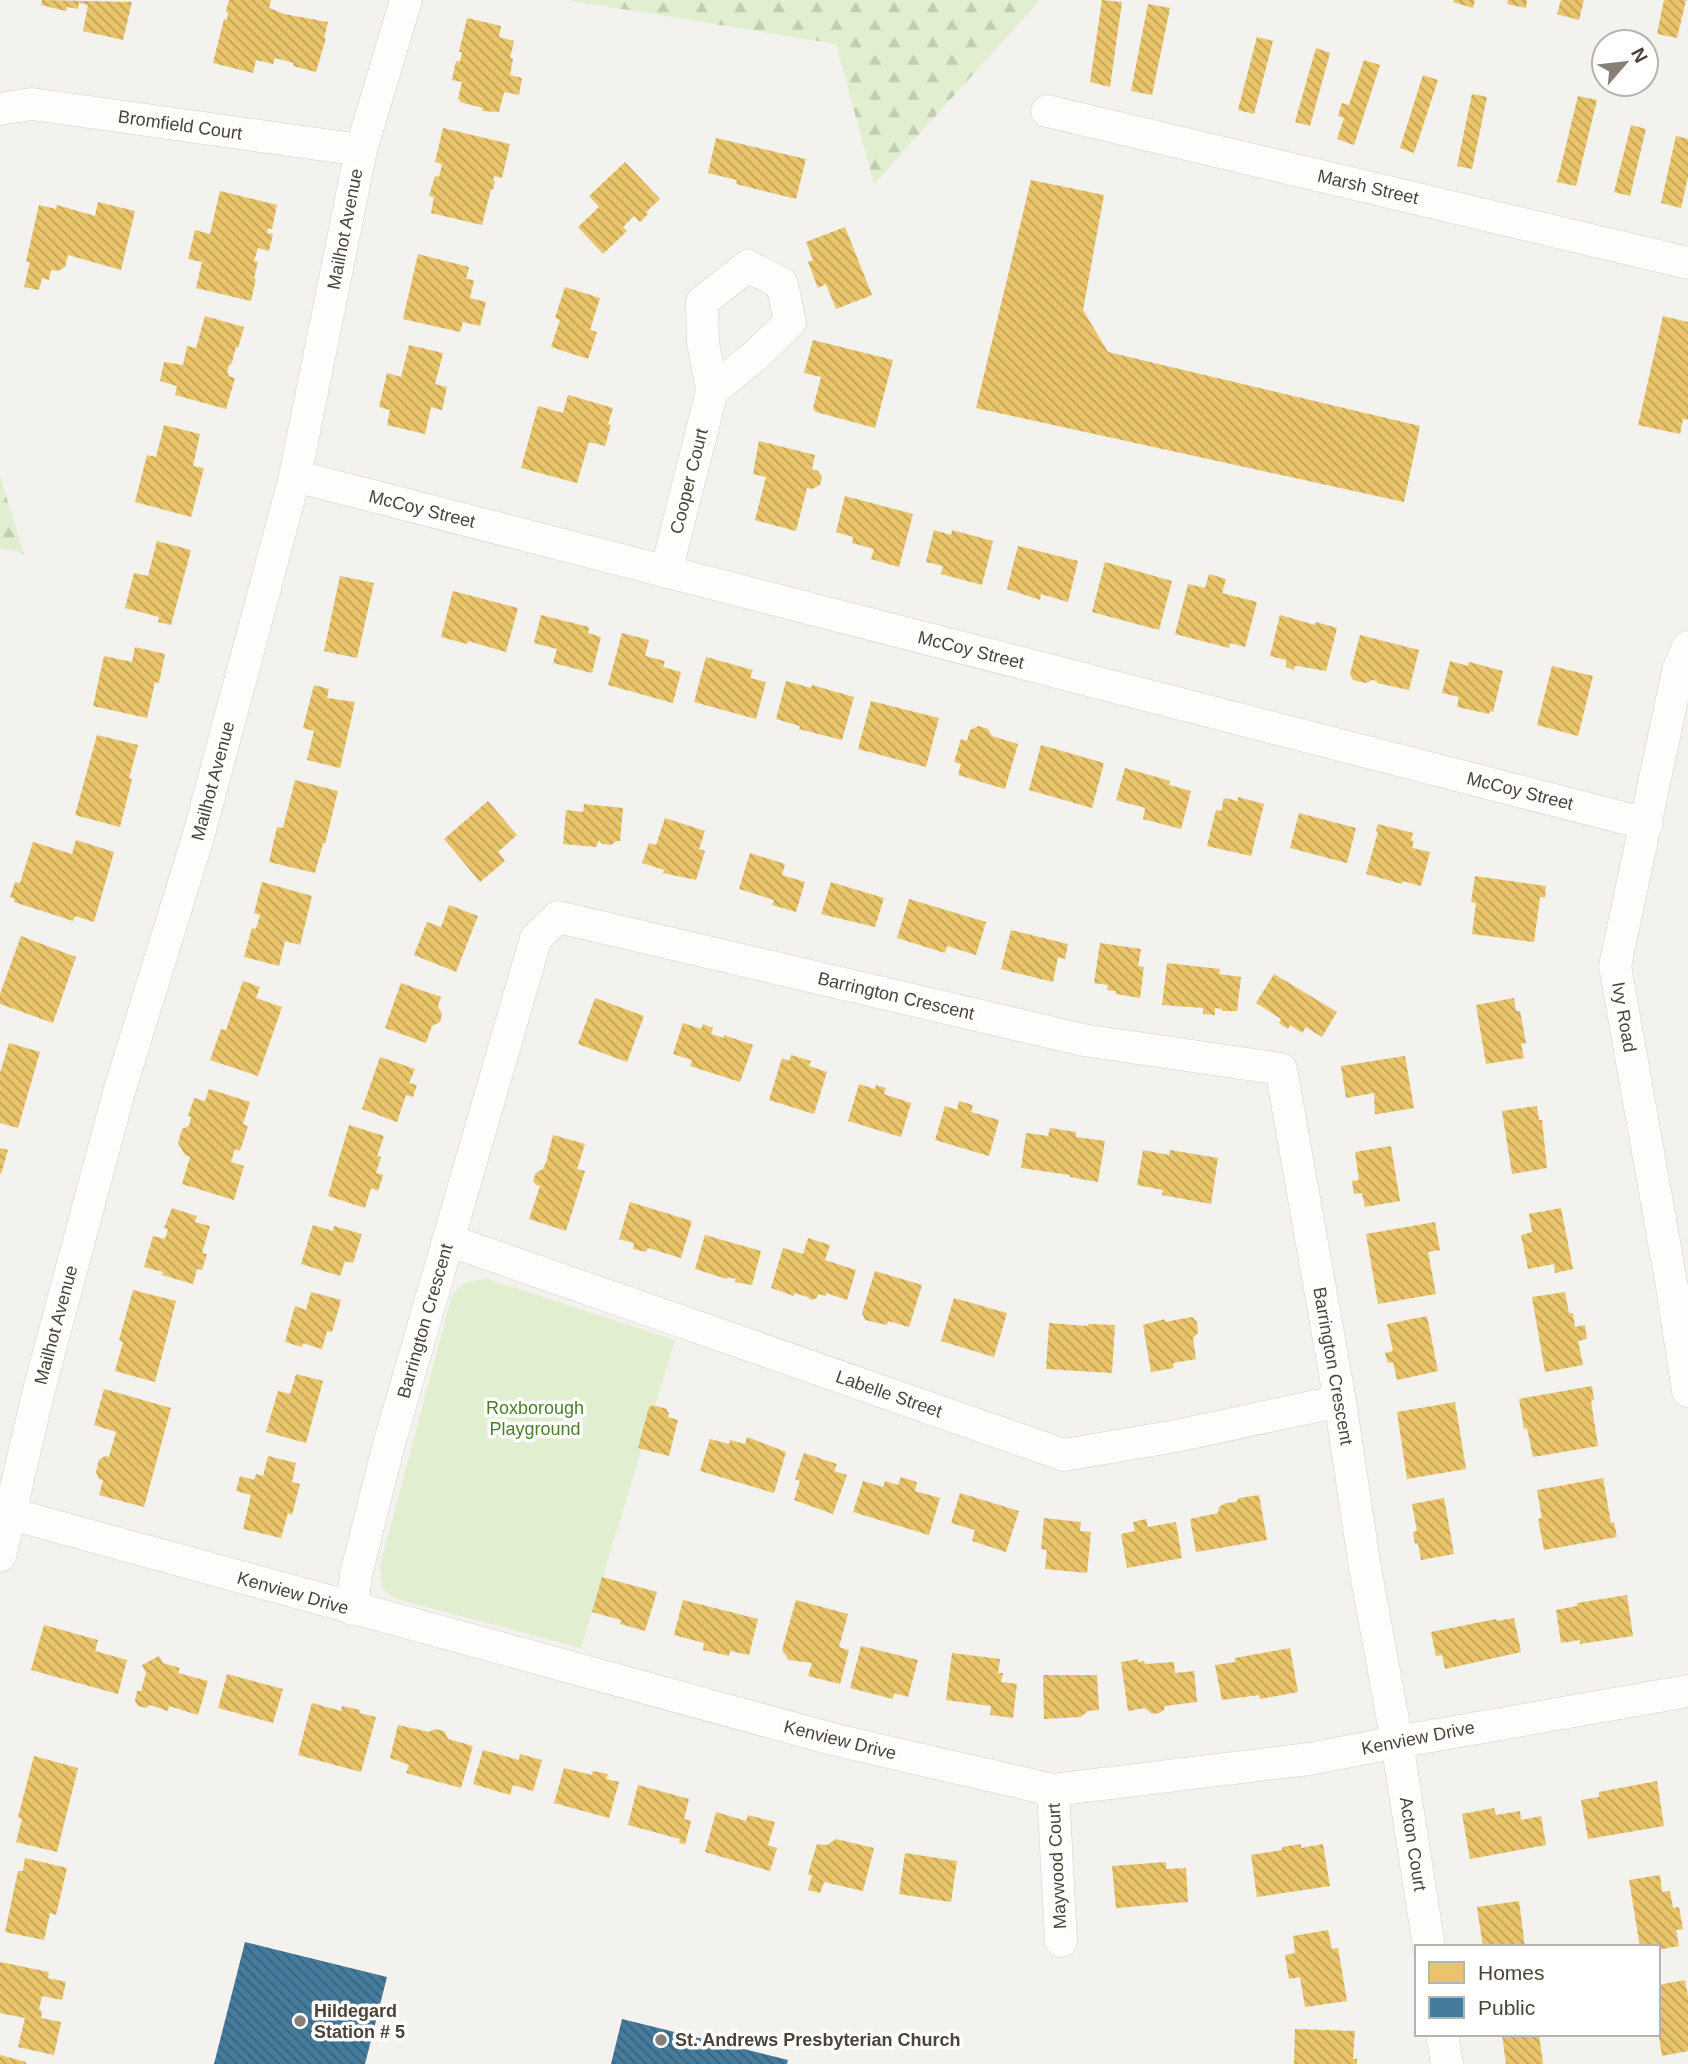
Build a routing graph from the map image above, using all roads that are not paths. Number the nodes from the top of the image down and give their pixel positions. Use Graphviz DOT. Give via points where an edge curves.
graph roads {
  1 [pos="406,0"];
  2 [pos="0,109"];
  3 [pos="1047,111"];
  4 [pos="361,150"];
  5 [pos="1688,262"];
  6 [pos="712,391"];
  7 [pos="295,477"];
  8 [pos="666,572"];
  9 [pos="1688,647"];
  10 [pos="1647,824"];
  11 [pos="448,1240"];
  12 [pos="1680,1286"];
  13 [pos="1688,1391"];
  14 [pos="1340,1401"];
  15 [pos="4,1512"];
  16 [pos="0,1556"];
  17 [pos="352,1609"];
  18 [pos="1688,1691"];
  19 [pos="1397,1742"];
  20 [pos="1053,1790"];
  21 [pos="1061,1941"];
  22 [pos="1429,1945"];
  23 [pos="1442,2036"];
  24 [pos="1447,2064"];
  1 -- 4 [label="street, Mailhot Avenue"];
  2 -- 4 [label="street, Bromfield Court" via="32,104"];
  3 -- 5 [label="street, Marsh Street"];
  4 -- 7 [label="street, Mailhot Avenue"];
  6 -- 8 [label="street, Cooper Court"];
  7 -- 8 [label="street, McCoy Street"];
  7 -- 15 [label="street, Mailhot Avenue" via="199,834 119,1092"];
  8 -- 10 [label="street, McCoy Street"];
  9 -- 10 [label="street, Ivy Road" via="1678,671"];
  10 -- 12 [label="street, Ivy Road" via="1615,965"];
  11 -- 14 [label="street, Labelle Street" via="1064,1455"];
  11 -- 14 [label="street, Barrington Crescent" via="536,937 558,917 1083,1040 1281,1069"];
  11 -- 17 [label="street, Barrington Crescent" via="389,1444 356,1574"];
  12 -- 13 [label="street, Ivy Road"];
  14 -- 19 [label="street, Barrington Crescent"];
  15 -- 16 [label="street, Mailhot Avenue"];
  15 -- 17 [label="street, Kenview Drive"];
  17 -- 20 [label="street, Kenview Drive" via="836,1740"];
  18 -- 19 [label="street, Kenview Drive"];
  19 -- 20 [label="street, Kenview Drive" via="1309,1759"];
  19 -- 22 [label="street, Acton Court"];
  20 -- 21 [label="street, Maywood Court"];
  23 -- 24 [label="street"];
}
